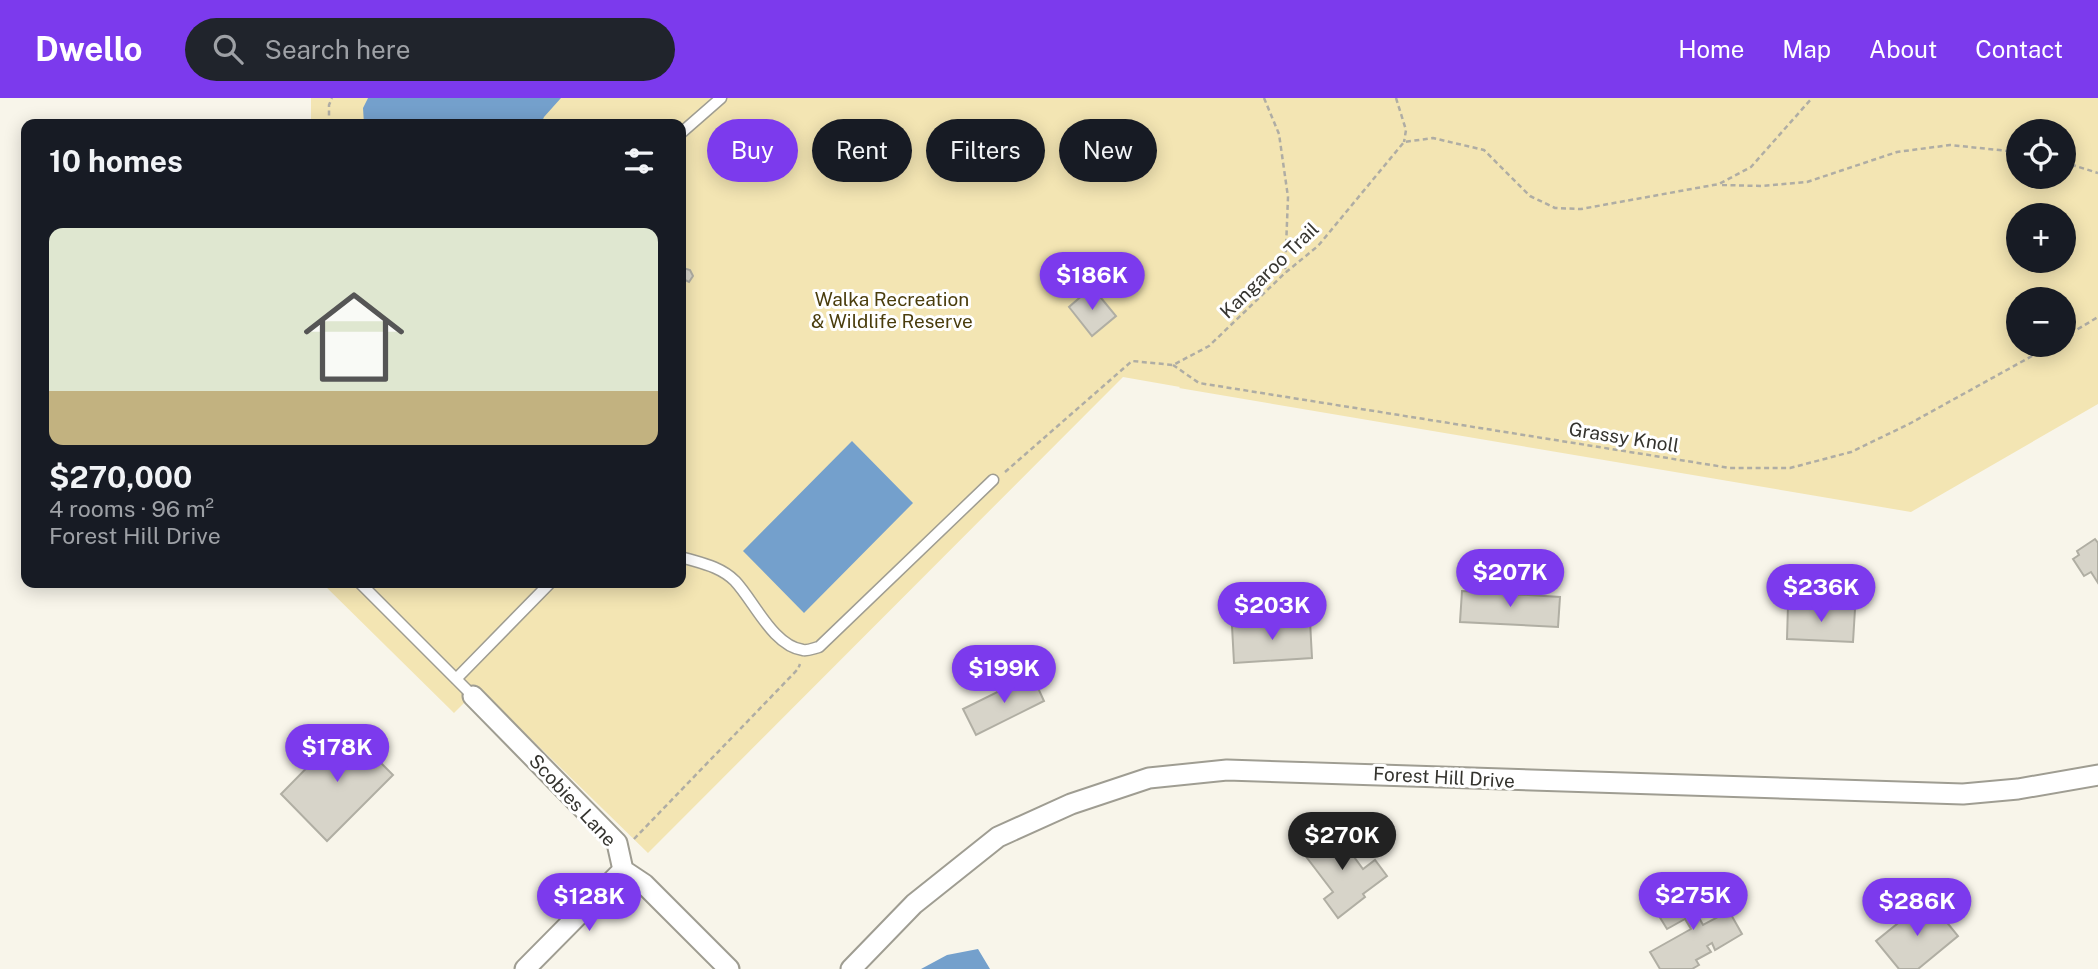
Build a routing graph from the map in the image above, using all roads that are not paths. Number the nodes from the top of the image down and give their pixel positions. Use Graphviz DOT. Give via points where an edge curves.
graph roads {
  1 [pos="721,98"];
  2 [pos="686,128"];
  3 [pos="993,480"];
  4 [pos="686,558"];
  5 [pos="365,588"];
  6 [pos="545,588"];
  7 [pos="456,678"];
  8 [pos="473,696"];
  9 [pos="2098,775"];
  10 [pos="622,861"];
  11 [pos="525,969"];
  12 [pos="729,969"];
  13 [pos="851,969"];
  1 -- 2 [label="lane"];
  3 -- 4 [label="lane" via="819,647 804,651 764,621 734,581 714,566"];
  5 -- 7 [label="lane"];
  6 -- 7 [label="lane"];
  7 -- 8 [label="lane"];
  8 -- 10 [label="street, Scobies Lane" via="617,843"];
  9 -- 13 [label="street, Forest Hill Drive" via="1963,794 1227,770 1149,778 1071,804 998,837 914,904"];
  10 -- 11 [label="street, Scobies Lane"];
  10 -- 12 [label="street"];
}
